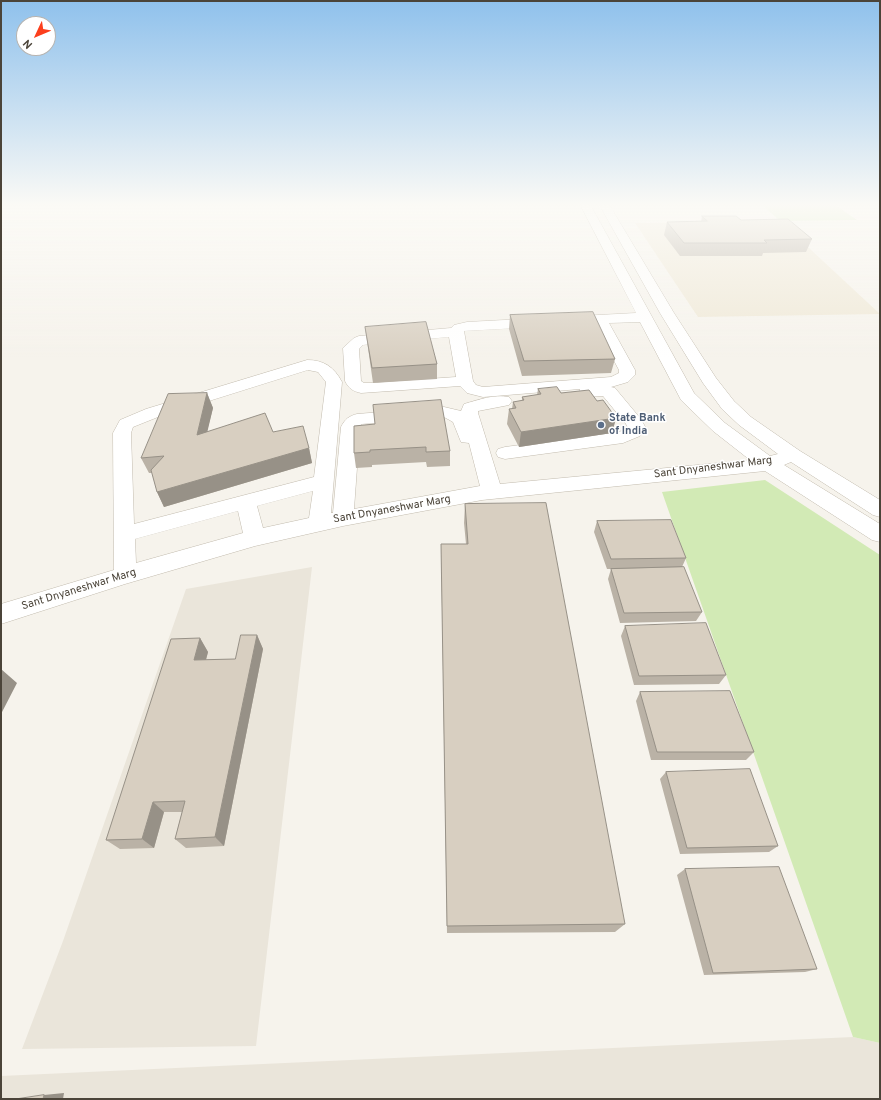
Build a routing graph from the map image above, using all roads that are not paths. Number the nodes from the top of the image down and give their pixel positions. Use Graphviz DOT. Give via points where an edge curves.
graph roads {
  1 [pos="614,257"];
  2 [pos="635,257"];
  3 [pos="646,317"];
  4 [pos="599,320"];
  5 [pos="456,332"];
  6 [pos="465,381"];
  7 [pos="505,454"];
  8 [pos="793,455"];
  9 [pos="768,464"];
  10 [pos="324,481"];
  11 [pos="487,493"];
  12 [pos="246,501"];
  13 [pos="880,510"];
  14 [pos="343,518"];
  15 [pos="319,524"];
  16 [pos="125,534"];
  17 [pos="880,534"];
  18 [pos="255,538"];
  19 [pos="125,575"];
  20 [pos="1,614"];
  1 -- 3 [label="street"];
  2 -- 8 [label="street" via="709,380 728,405 745,421"];
  3 -- 4 [label="street"];
  3 -- 9 [label="street" via="687,396 719,427"];
  4 -- 5 [label="street" via="467,326 459,328"];
  4 -- 6 [label="street" via="627,370 627,375 622,379 613,382 483,392 474,391"];
  5 -- 6 [label="street"];
  5 -- 6 [label="street" via="359,341 350,348 353,381 361,388 371,388"];
  7 -- 11 [label="street" via="624,437 638,428 616,399 603,390 470,408"];
  8 -- 9 [label="street, Sant Dnyaneshwar Marg"];
  8 -- 13 [label="street"];
  9 -- 11 [label="street, Sant Dnyaneshwar Marg"];
  9 -- 17 [label="street"];
  10 -- 12 [label="street"];
  10 -- 15 [label="street"];
  10 -- 16 [label="street" via="334,382 324,368 317,364 306,365 152,412 126,424 122,433"];
  11 -- 14 [label="street, Sant Dnyaneshwar Marg"];
  11 -- 14 [label="street" via="462,419 454,413 367,417 357,419 350,427"];
  12 -- 16 [label="street"];
  12 -- 18 [label="street"];
  14 -- 15 [label="street, Sant Dnyaneshwar Marg"];
  15 -- 18 [label="street, Sant Dnyaneshwar Marg"];
  16 -- 19 [label="street"];
  18 -- 19 [label="street, Sant Dnyaneshwar Marg"];
  19 -- 20 [label="street, Sant Dnyaneshwar Marg"];
}
